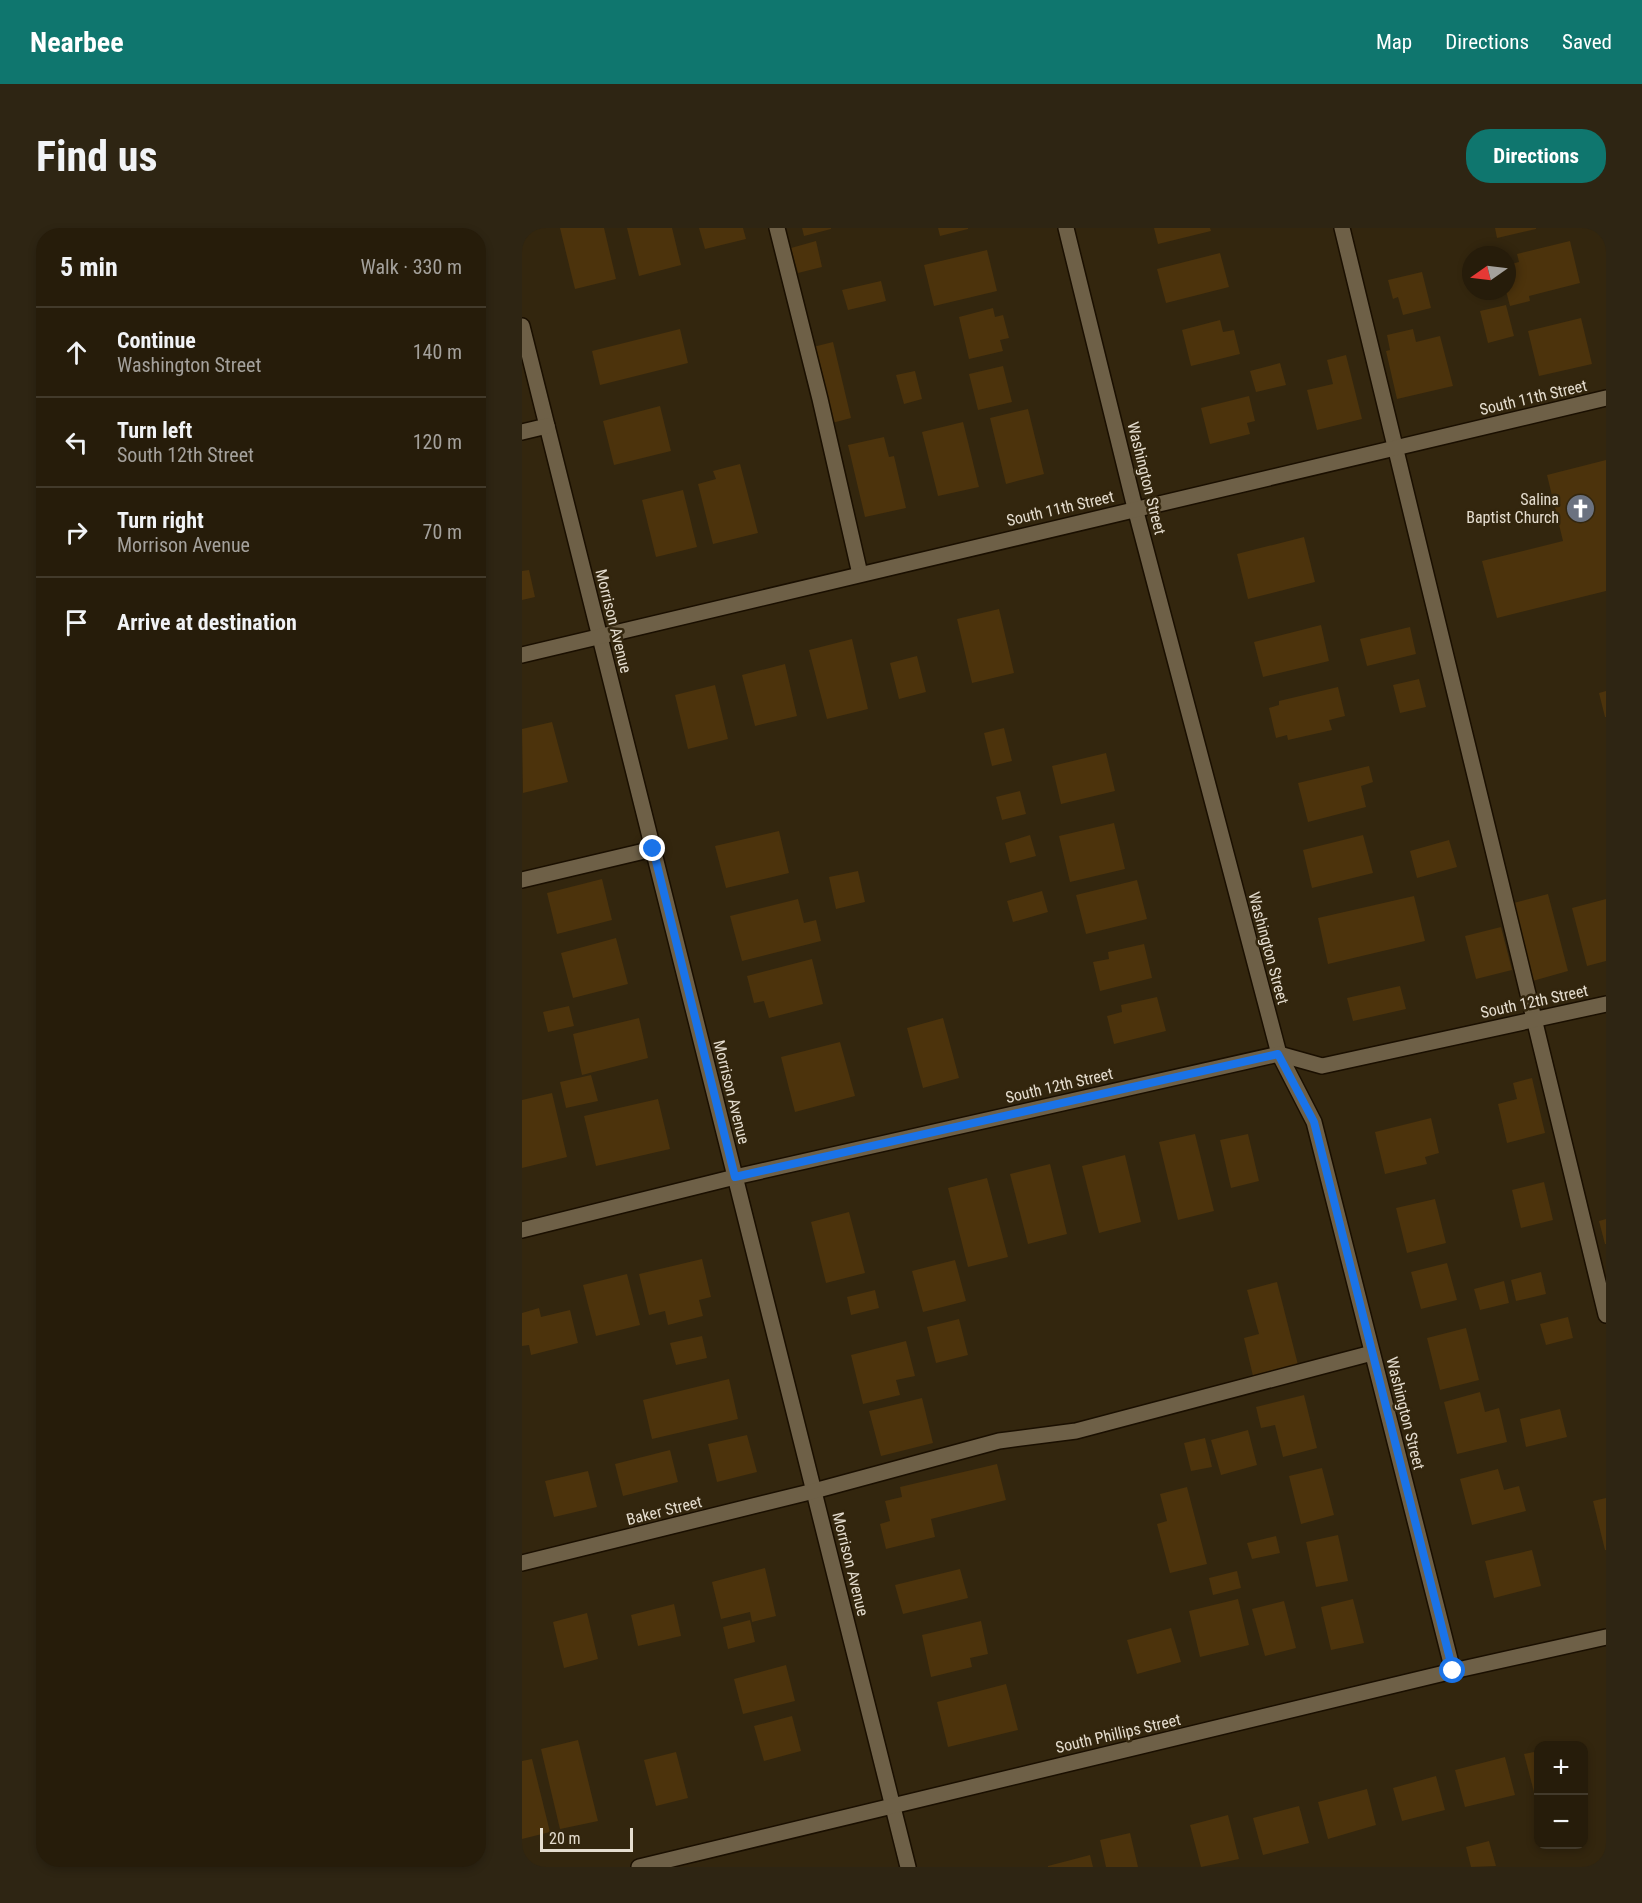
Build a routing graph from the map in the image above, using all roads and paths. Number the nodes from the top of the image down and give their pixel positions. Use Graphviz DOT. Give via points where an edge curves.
graph roads {
  1 [pos="777,228"];
  2 [pos="1066,228"];
  3 [pos="1342,228"];
  4 [pos="522,326"];
  5 [pos="1606,398"];
  6 [pos="547,426"];
  7 [pos="522,432"];
  8 [pos="1397,447"];
  9 [pos="1136,508"];
  10 [pos="860,574"];
  11 [pos="600,636"];
  12 [pos="522,655"];
  13 [pos="653,849"];
  14 [pos="522,880"];
  15 [pos="1606,1004"];
  16 [pos="1534,1019"];
  17 [pos="1278,1054"];
  18 [pos="735,1177"];
  19 [pos="522,1230"];
  20 [pos="1606,1315"];
  21 [pos="1372,1353"];
  22 [pos="814,1491"];
  23 [pos="522,1563"];
  24 [pos="1606,1637"];
  25 [pos="1453,1671"];
  26 [pos="893,1806"];
  27 [pos="639,1867"];
  28 [pos="908,1867"];
  1 -- 10 [label="street"];
  2 -- 9 [label="street, Washington Street"];
  3 -- 8 [label="street"];
  4 -- 6 [label="street, Morrison Avenue"];
  5 -- 8 [label="street, South 11th Street"];
  6 -- 7 [label="street"];
  6 -- 11 [label="street, Morrison Avenue"];
  8 -- 9 [label="street, South 11th Street"];
  8 -- 16 [label="street"];
  9 -- 10 [label="street, South 11th Street"];
  9 -- 17 [label="street, Washington Street"];
  10 -- 11 [label="street, South 11th Street"];
  11 -- 12 [label="street, South 11th Street"];
  11 -- 13 [label="street, Morrison Avenue"];
  13 -- 14 [label="street"];
  13 -- 18 [label="street, Morrison Avenue"];
  15 -- 16 [label="street, South 12th Street"];
  16 -- 17 [label="street, South 12th Street" via="1322,1066"];
  16 -- 20 [label="street"];
  17 -- 18 [label="street, South 12th Street"];
  17 -- 21 [label="street, Washington Street" via="1314,1122"];
  18 -- 19 [label="street, South 12th Street"];
  18 -- 22 [label="street, Morrison Avenue"];
  21 -- 22 [label="street, Baker Street" via="1076,1431 999,1441"];
  21 -- 25 [label="street, Washington Street"];
  22 -- 23 [label="street, Baker Street"];
  22 -- 26 [label="street, Morrison Avenue"];
  24 -- 25 [label="street, South Phillips Street"];
  25 -- 26 [label="street, South Phillips Street"];
  26 -- 27 [label="street, South Phillips Street"];
  26 -- 28 [label="street, Morrison Avenue"];
}
